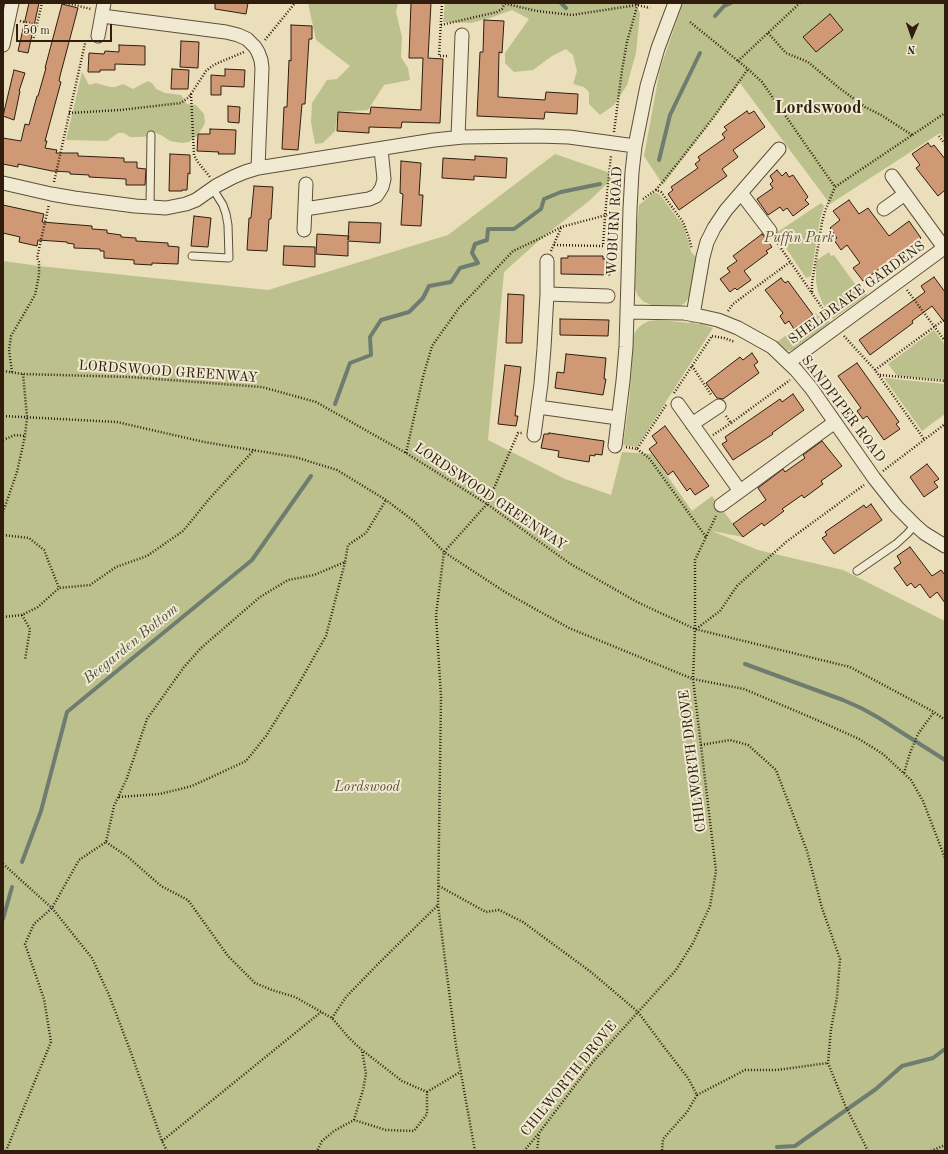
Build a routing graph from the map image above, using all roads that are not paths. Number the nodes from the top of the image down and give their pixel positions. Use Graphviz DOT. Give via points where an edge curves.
graph roads {
  1 [pos="12,3"];
  2 [pos="675,3"];
  3 [pos="103,9"];
  4 [pos="93,34"];
  5 [pos="462,35"];
  6 [pos="3,45"];
  7 [pos="151,135"];
  8 [pos="458,137"];
  9 [pos="635,146"];
  10 [pos="381,148"];
  11 [pos="779,149"];
  12 [pos="258,168"];
  13 [pos="892,176"];
  14 [pos="3,183"];
  15 [pos="306,184"];
  16 [pos="215,188"];
  17 [pos="741,193"];
  18 [pos="905,194"];
  19 [pos="150,207"];
  20 [pos="305,209"];
  21 [pos="884,209"];
  22 [pos="304,230"];
  23 [pos="770,231"];
  24 [pos="945,249"];
  25 [pos="192,256"];
  26 [pos="547,261"];
  27 [pos="547,294"];
  28 [pos="608,296"];
  29 [pos="627,312"];
  30 [pos="693,315"];
  31 [pos="788,362"];
  32 [pos="672,402"];
  33 [pos="719,406"];
  34 [pos="538,407"];
  35 [pos="618,418"];
  36 [pos="835,422"];
  37 [pos="692,424"];
  38 [pos="534,435"];
  39 [pos="615,446"];
  40 [pos="740,491"];
  41 [pos="721,505"];
  42 [pos="914,525"];
  43 [pos="945,546"];
  44 [pos="857,571"];
  1 -- 6 [label="street"];
  2 -- 9 [label="street, WOBURN ROAD" via="647,86"];
  3 -- 4 [label="street"];
  3 -- 12 [label="street" via="226,32 246,39 255,47 261,60 262,77"];
  5 -- 8 [label="street"];
  7 -- 19 [label="lane"];
  8 -- 9 [label="street" via="569,137"];
  8 -- 10 [label="street"];
  9 -- 29 [label="street, WOBURN ROAD"];
  10 -- 12 [label="street"];
  10 -- 20 [label="street" via="384,179 376,196"];
  11 -- 17 [label="street"];
  12 -- 16 [label="street"];
  13 -- 18 [label="street, SHELDRAKE GARDENS"];
  14 -- 19 [label="street" via="51,194"];
  15 -- 20 [label="street"];
  16 -- 19 [label="street" via="186,204 166,208"];
  16 -- 25 [label="lane" via="226,214 229,258"];
  17 -- 23 [label="street"];
  17 -- 30 [label="street" via="726,210 707,242"];
  18 -- 21 [label="street"];
  18 -- 24 [label="street, SHELDRAKE GARDENS"];
  20 -- 22 [label="street"];
  24 -- 31 [label="street, SHELDRAKE GARDENS"];
  26 -- 27 [label="street"];
  27 -- 28 [label="street"];
  27 -- 34 [label="street"];
  29 -- 30 [label="street, SANDPIPER ROAD"];
  29 -- 35 [label="street, WOBURN ROAD"];
  30 -- 31 [label="street, SANDPIPER ROAD" via="738,328 772,347"];
  31 -- 36 [label="street, SANDPIPER ROAD"];
  32 -- 37 [label="street"];
  33 -- 37 [label="street"];
  34 -- 35 [label="street"];
  34 -- 38 [label="street"];
  35 -- 39 [label="street, WOBURN ROAD"];
  36 -- 40 [label="street"];
  36 -- 42 [label="street, SANDPIPER ROAD" via="874,478"];
  37 -- 40 [label="street"];
  40 -- 41 [label="street"];
  42 -- 43 [label="street, SANDPIPER ROAD"];
  42 -- 44 [label="lane" via="896,544"];
}
